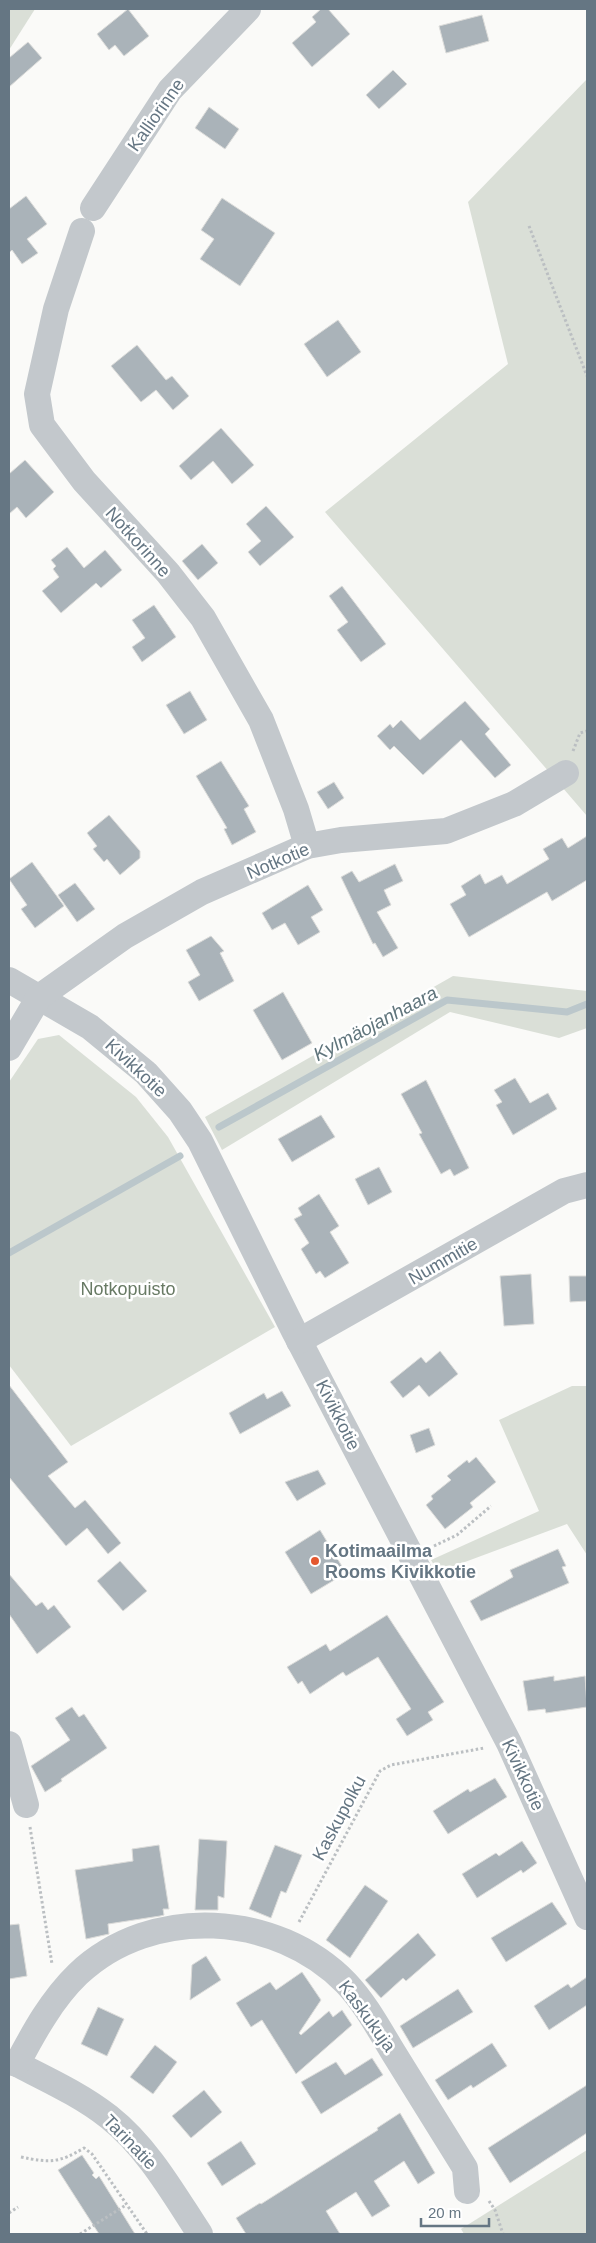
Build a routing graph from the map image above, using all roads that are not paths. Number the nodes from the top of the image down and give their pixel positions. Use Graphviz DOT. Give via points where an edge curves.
graph roads {
  1 [pos="248,9"];
  2 [pos="93,208"];
  3 [pos="82,231"];
  4 [pos="566,773"];
  5 [pos="307,846"];
  6 [pos="9,980"];
  7 [pos="39,997"];
  8 [pos="9,1048"];
  9 [pos="587,1185"];
  10 [pos="299,1341"];
  11 [pos="9,1744"];
  12 [pos="26,1805"];
  13 [pos="587,1917"];
  14 [pos="13,2063"];
  15 [pos="467,2191"];
  16 [pos="200,2234"];
  1 -- 2 [label="street, Kalliorinne" via="170,90"];
  3 -- 5 [label="street, Notkorinne" via="56,309 37,394 42,425 84,481 168,573 202,618 261,720 296,808"];
  4 -- 5 [label="street, Notkotie" via="514,804 446,832 341,840"];
  5 -- 7 [label="street, Notkotie" via="202,892 125,936"];
  6 -- 7 [label="street, Kivikkotie"];
  7 -- 8 [label="street"];
  7 -- 10 [label="street, Kivikkotie" via="90,1027 146,1073 180,1112 200,1141"];
  9 -- 10 [label="street, Nummitie" via="564,1192"];
  10 -- 13 [label="street, Kivikkotie" via="509,1743"];
  11 -- 12 [label="street"];
  14 -- 15 [label="street, Kaskukuja" via="57,1997 98,1958 120,1945 153,1933 195,1925 237,1927 289,1942 325,1965 346,1984 374,2020 465,2168"];
  14 -- 16 [label="street, Tarinatie" via="74,2094 123,2129 153,2163"];
}
